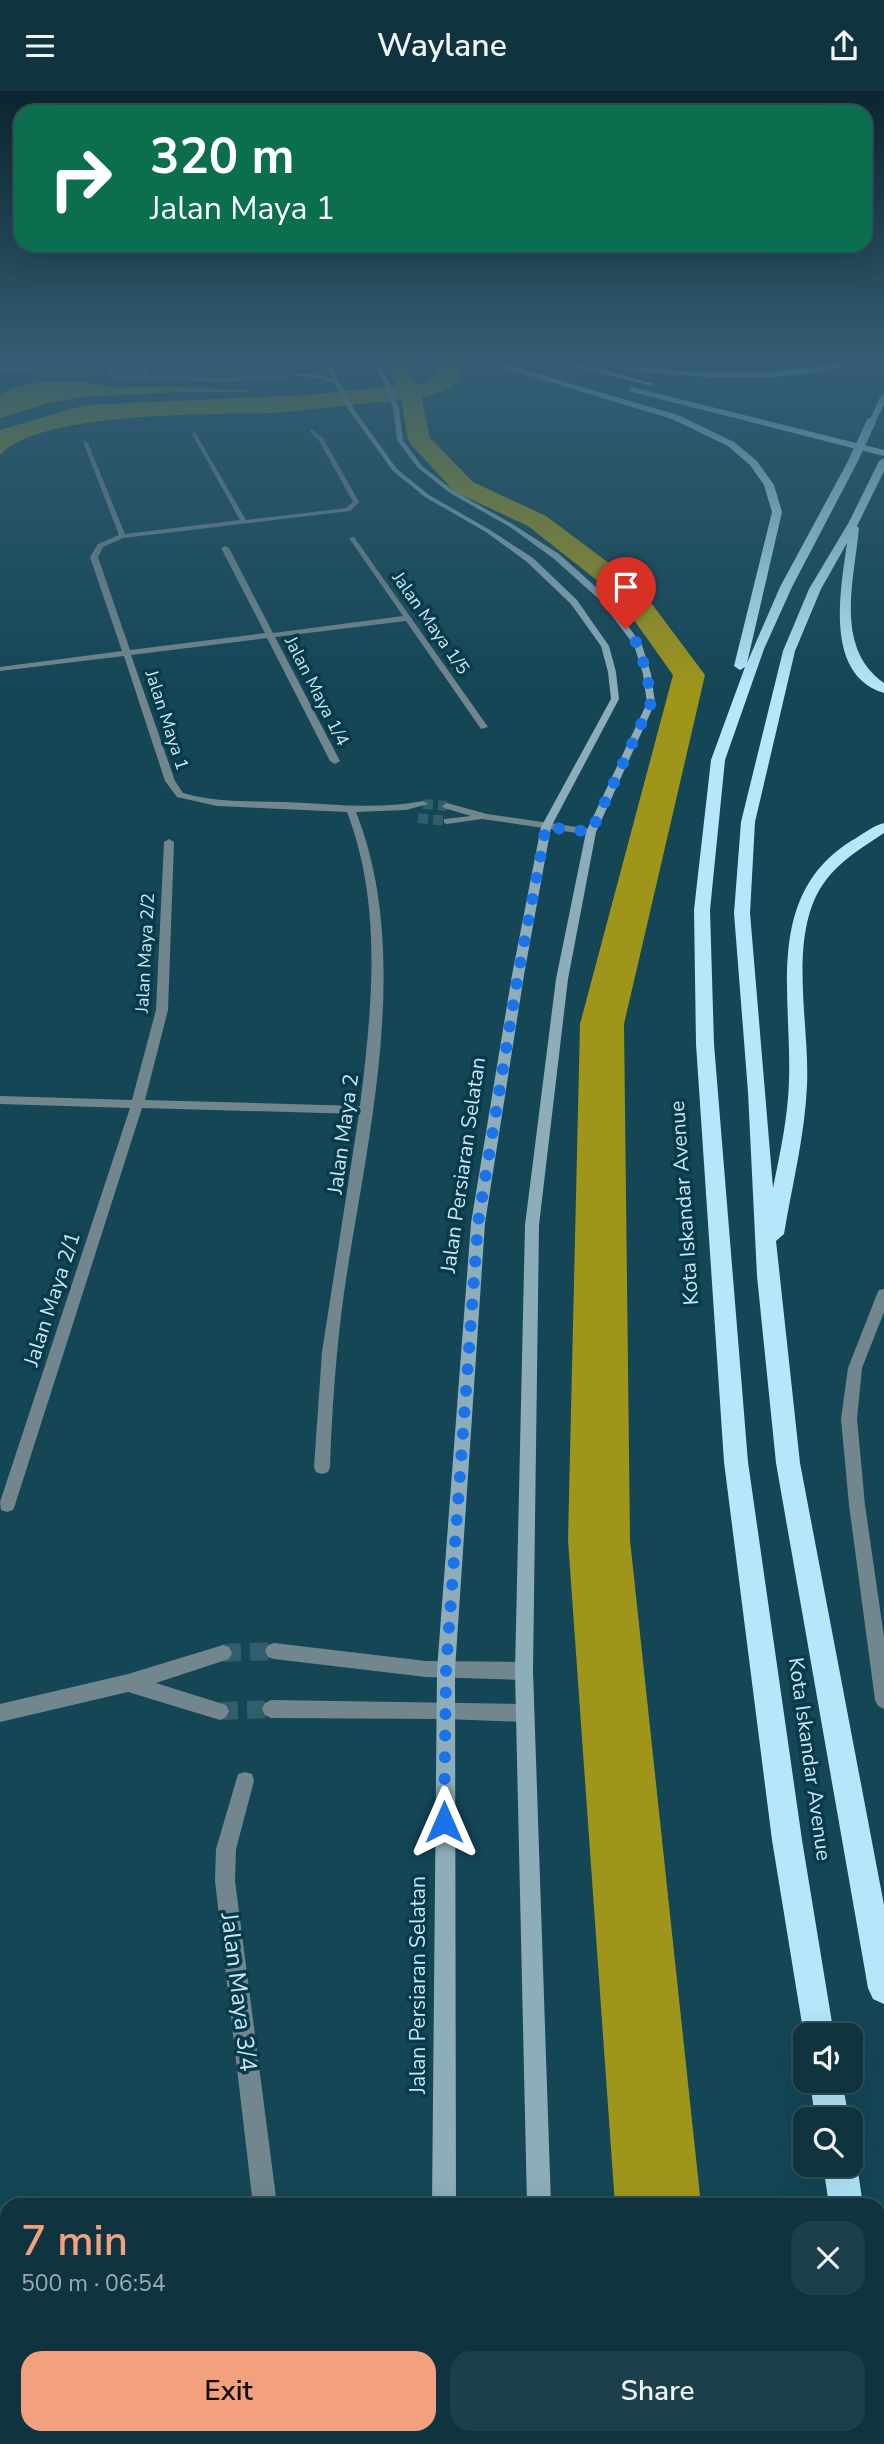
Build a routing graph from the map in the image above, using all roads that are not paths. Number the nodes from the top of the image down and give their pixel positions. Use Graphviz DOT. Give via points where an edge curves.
graph roads {
  1 [pos="96,469"];
  2 [pos="214,469"];
  3 [pos="337,469"];
  4 [pos="394,469"];
  5 [pos="422,469"];
  6 [pos="758,469"];
  7 [pos="849,469"];
  8 [pos="880,469"];
  9 [pos="244,522"];
  10 [pos="854,522"];
  11 [pos="123,536"];
  12 [pos="352,538"];
  13 [pos="225,548"];
  14 [pos="408,618"];
  15 [pos="270,634"];
  16 [pos="128,652"];
  17 [pos="0,669"];
  18 [pos="884,689"];
  19 [pos="484,727"];
  20 [pos="718,760"];
  21 [pos="335,761"];
  22 [pos="422,804"];
  23 [pos="447,806"];
  24 [pos="350,808"];
  25 [pos="402,809"];
  26 [pos="486,817"];
  27 [pos="418,818"];
  28 [pos="447,821"];
  29 [pos="546,827"];
  30 [pos="884,828"];
  31 [pos="591,832"];
  32 [pos="169,842"];
  33 [pos="0,1100"];
  34 [pos="137,1105"];
  35 [pos="367,1110"];
  36 [pos="768,1276"];
  37 [pos="884,1294"];
  38 [pos="322,1467"];
  39 [pos="8,1505"];
  40 [pos="274,1651"];
  41 [pos="223,1653"];
  42 [pos="446,1670"];
  43 [pos="524,1671"];
  44 [pos="128,1683"];
  45 [pos="884,1700"];
  46 [pos="271,1709"];
  47 [pos="445,1710"];
  48 [pos="220,1711"];
  49 [pos="0,1713"];
  50 [pos="525,1713"];
  51 [pos="245,1781"];
  52 [pos="884,1988"];
  53 [pos="816,2023"];
  54 [pos="841,2177"];
  55 [pos="264,2198"];
  56 [pos="444,2198"];
  57 [pos="539,2198"];
  58 [pos="845,2198"];
  1 -- 11 [label="street"];
  2 -- 9 [label="street"];
  3 -- 9 [label="street" via="354,506 338,512"];
  4 -- 29 [label="street, Jalan Persiaran Selatan" via="427,496 530,560 574,602 605,646 615,699"];
  5 -- 31 [label="street" via="556,556 603,598 638,645 651,703"];
  6 -- 20 [label="highway" via="775,498 777,512"];
  7 -- 20 [label="highway, Kota Iskandar Avenue, bridge" via="758,649"];
  8 -- 10 [label="highway, Kota Iskandar Avenue"];
  9 -- 11 [label="street"];
  10 -- 18 [label="highway" via="846,632 854,660"];
  10 -- 36 [label="highway, Kota Iskandar Avenue" via="815,589 789,651 748,822 742,913"];
  11 -- 16 [label="street, Jalan Maya 1" via="102,545 94,557"];
  12 -- 14 [label="street, Jalan Maya 1/5"];
  13 -- 15 [label="street, Jalan Maya 1/4"];
  14 -- 15 [label="street"];
  14 -- 19 [label="street, Jalan Maya 1/5"];
  15 -- 16 [label="street"];
  15 -- 21 [label="street, Jalan Maya 1/4"];
  16 -- 17 [label="street"];
  16 -- 24 [label="street, Jalan Maya 1" via="170,781 180,795 212,802"];
  20 -- 53 [label="highway, Kota Iskandar Avenue" via="702,910 705,1044 736,1462"];
  22 -- 25 [label="street, Jalan Maya 1"];
  23 -- 26 [label="street"];
  24 -- 25 [label="street, Jalan Maya 1"];
  24 -- 35 [label="street, Jalan Maya 2" via="372,881 378,955"];
  25 -- 27 [label="street, Jalan Maya 1"];
  26 -- 28 [label="street"];
  26 -- 29 [label="street"];
  29 -- 31 [label="street"];
  29 -- 42 [label="street, Jalan Persiaran Selatan" via="478,1223"];
  30 -- 36 [label="highway" via="844,853 816,882 798,920 794,964 798,1085"];
  31 -- 43 [label="street" via="562,979 533,1226"];
  32 -- 34 [label="street, Jalan Maya 2/2" via="162,1010"];
  33 -- 34 [label="street"];
  34 -- 35 [label="street"];
  34 -- 39 [label="street, Jalan Maya 2/1"];
  35 -- 38 [label="street, Jalan Maya 2" via="322,1408"];
  36 -- 52 [label="highway, Kota Iskandar Avenue" via="788,1463"];
  37 -- 45 [label="street" via="855,1368 849,1419"];
  40 -- 42 [label="street"];
  41 -- 44 [label="street"];
  42 -- 43 [label="street"];
  42 -- 47 [label="street, Jalan Persiaran Selatan"];
  43 -- 50 [label="street"];
  44 -- 48 [label="street"];
  44 -- 49 [label="street"];
  46 -- 47 [label="street"];
  47 -- 50 [label="street"];
  47 -- 56 [label="street, Jalan Persiaran Selatan"];
  50 -- 57 [label="street"];
  51 -- 55 [label="street, Jalan Maya 3/4" via="226,1849 225,1881"];
  54 -- 58 [label="highway"];
}
